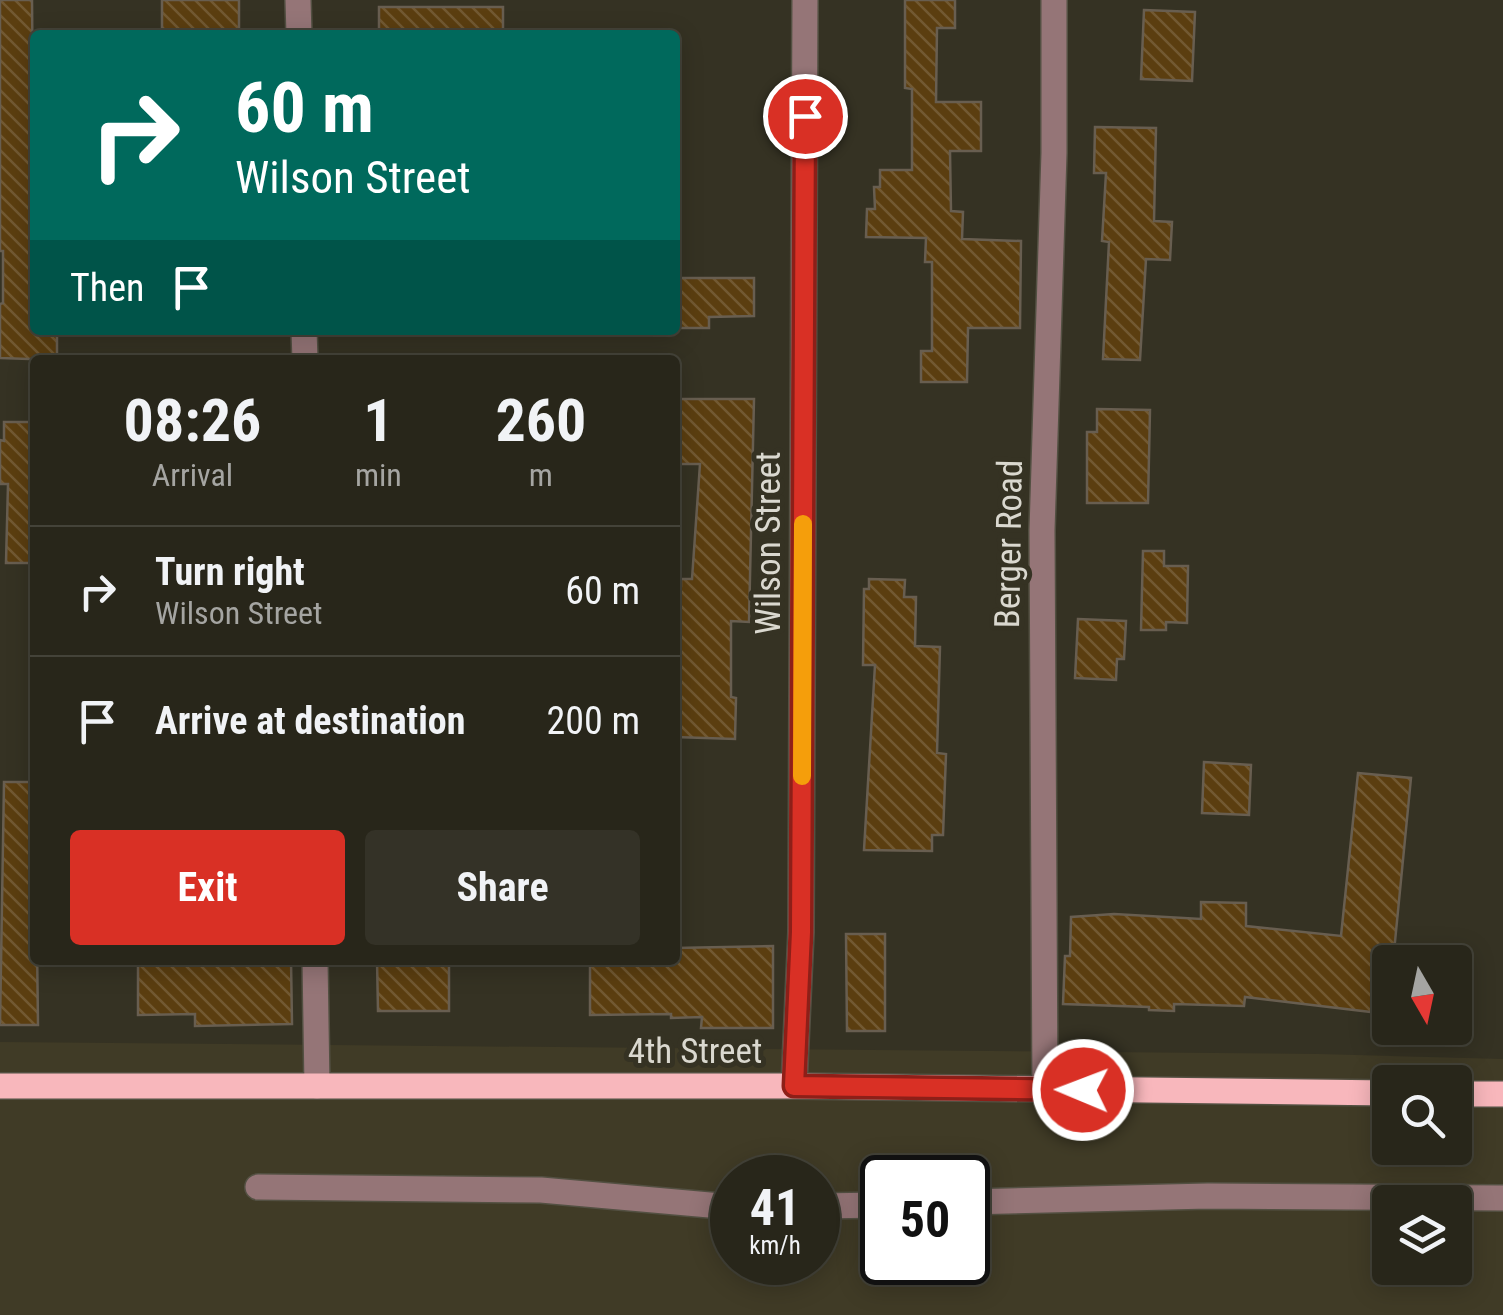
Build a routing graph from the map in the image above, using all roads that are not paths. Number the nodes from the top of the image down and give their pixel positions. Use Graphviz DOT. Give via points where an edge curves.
graph roads {
  1 [pos="298,0"];
  2 [pos="805,0"];
  3 [pos="1054,0"];
  4 [pos="299,30"];
  5 [pos="315,965"];
  6 [pos="0,1086"];
  7 [pos="317,1086"];
  8 [pos="794,1086"];
  9 [pos="1045,1090"];
  10 [pos="1372,1093"];
  11 [pos="1472,1094"];
  12 [pos="1503,1094"];
  13 [pos="258,1186"];
  14 [pos="1503,1198"];
  15 [pos="990,1201"];
  16 [pos="710,1205"];
  1 -- 4 [label="street"];
  2 -- 8 [label="street, Wilson Street" via="801,932"];
  3 -- 9 [label="street, Berger Road" via="1042,530"];
  5 -- 7 [label="street"];
  6 -- 7 [label="main road, 4th Street"];
  7 -- 8 [label="main road, 4th Street"];
  8 -- 9 [label="main road, 4th Street"];
  9 -- 10 [label="main road, 4th Street"];
  11 -- 12 [label="main road"];
  13 -- 16 [label="street" via="541,1190"];
  14 -- 15 [label="street"];
}
